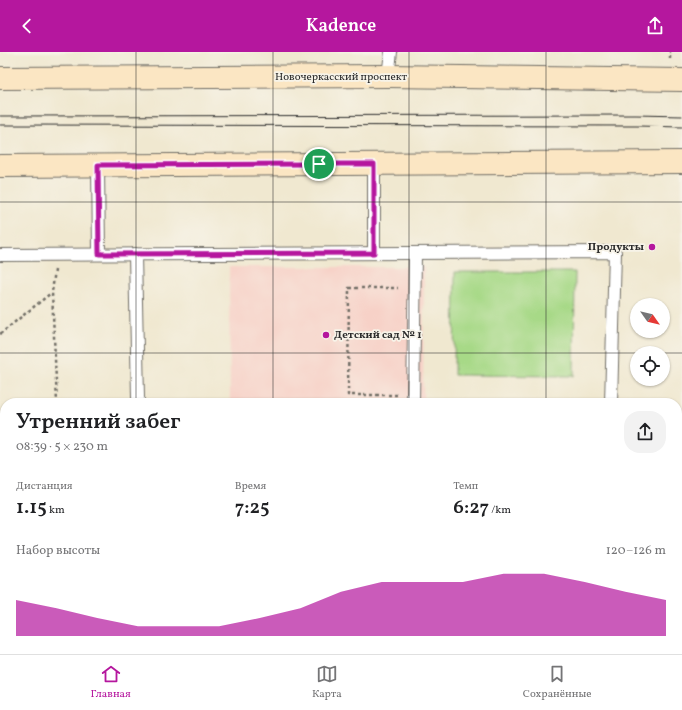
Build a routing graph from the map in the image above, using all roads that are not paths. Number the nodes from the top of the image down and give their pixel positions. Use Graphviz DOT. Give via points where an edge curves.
graph roads {
  1 [pos="391,52"];
  2 [pos="388,76"];
  3 [pos="0,78"];
  4 [pos="682,80"];
  5 [pos="682,162"];
  6 [pos="374,164"];
  7 [pos="98,165"];
  8 [pos="0,166"];
  9 [pos="374,253"];
  10 [pos="415,253"];
  11 [pos="0,254"];
  12 [pos="99,254"];
  13 [pos="135,254"];
  14 [pos="138,398"];
  15 [pos="414,398"];
  16 [pos="611,398"];
  1 -- 2 [label="lane"];
  2 -- 3 [label="main road, Новочеркасский проспект"];
  2 -- 4 [label="main road, Новочеркасский проспект"];
  5 -- 6 [label="main road"];
  6 -- 7 [label="main road"];
  6 -- 9 [label="lane"];
  7 -- 8 [label="main road"];
  7 -- 12 [label="lane"];
  9 -- 10 [label="lane"];
  9 -- 13 [label="lane"];
  10 -- 15 [label="lane"];
  10 -- 16 [label="lane" via="615,252"];
  11 -- 12 [label="lane"];
  12 -- 13 [label="lane"];
  13 -- 14 [label="lane"];
}
